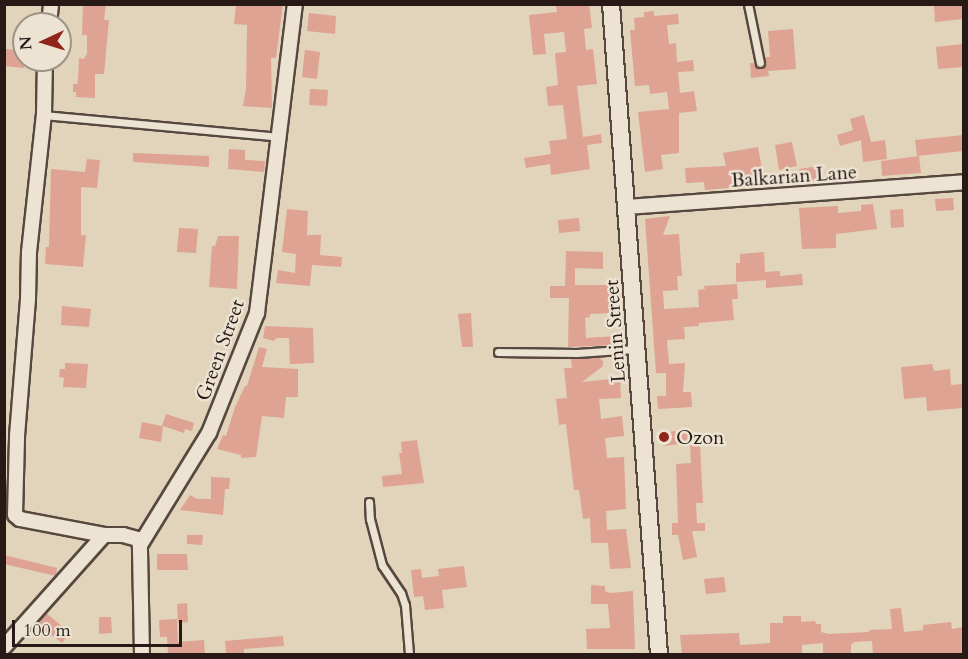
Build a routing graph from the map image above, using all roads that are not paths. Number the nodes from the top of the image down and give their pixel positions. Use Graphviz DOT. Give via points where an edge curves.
graph roads {
  1 [pos="295,4"];
  2 [pos="611,4"];
  3 [pos="748,4"];
  4 [pos="760,63"];
  5 [pos="45,72"];
  6 [pos="44,115"];
  7 [pos="279,137"];
  8 [pos="963,182"];
  9 [pos="627,207"];
  10 [pos="638,348"];
  11 [pos="498,352"];
  12 [pos="369,502"];
  13 [pos="10,516"];
  14 [pos="104,535"];
  15 [pos="142,540"];
  16 [pos="4,647"];
  17 [pos="142,654"];
  18 [pos="409,654"];
  19 [pos="659,654"];
  1 -- 7 [label="street, Green Street"];
  2 -- 9 [label="street, Lenin Street"];
  3 -- 4 [label="lane"];
  5 -- 6 [label="street"];
  6 -- 7 [label="lane"];
  6 -- 13 [label="street" via="29,252"];
  7 -- 15 [label="street, Green Street" via="260,301 250,334 205,442"];
  8 -- 9 [label="street, Balkarian Lane"];
  9 -- 10 [label="street, Lenin Street"];
  10 -- 11 [label="lane" via="576,353"];
  10 -- 19 [label="street, Lenin Street"];
  12 -- 18 [label="lane" via="382,565 405,605"];
  13 -- 14 [label="street"];
  14 -- 15 [label="street"];
  14 -- 16 [label="street"];
  15 -- 17 [label="street, Green Street" via="138,560"];
}
